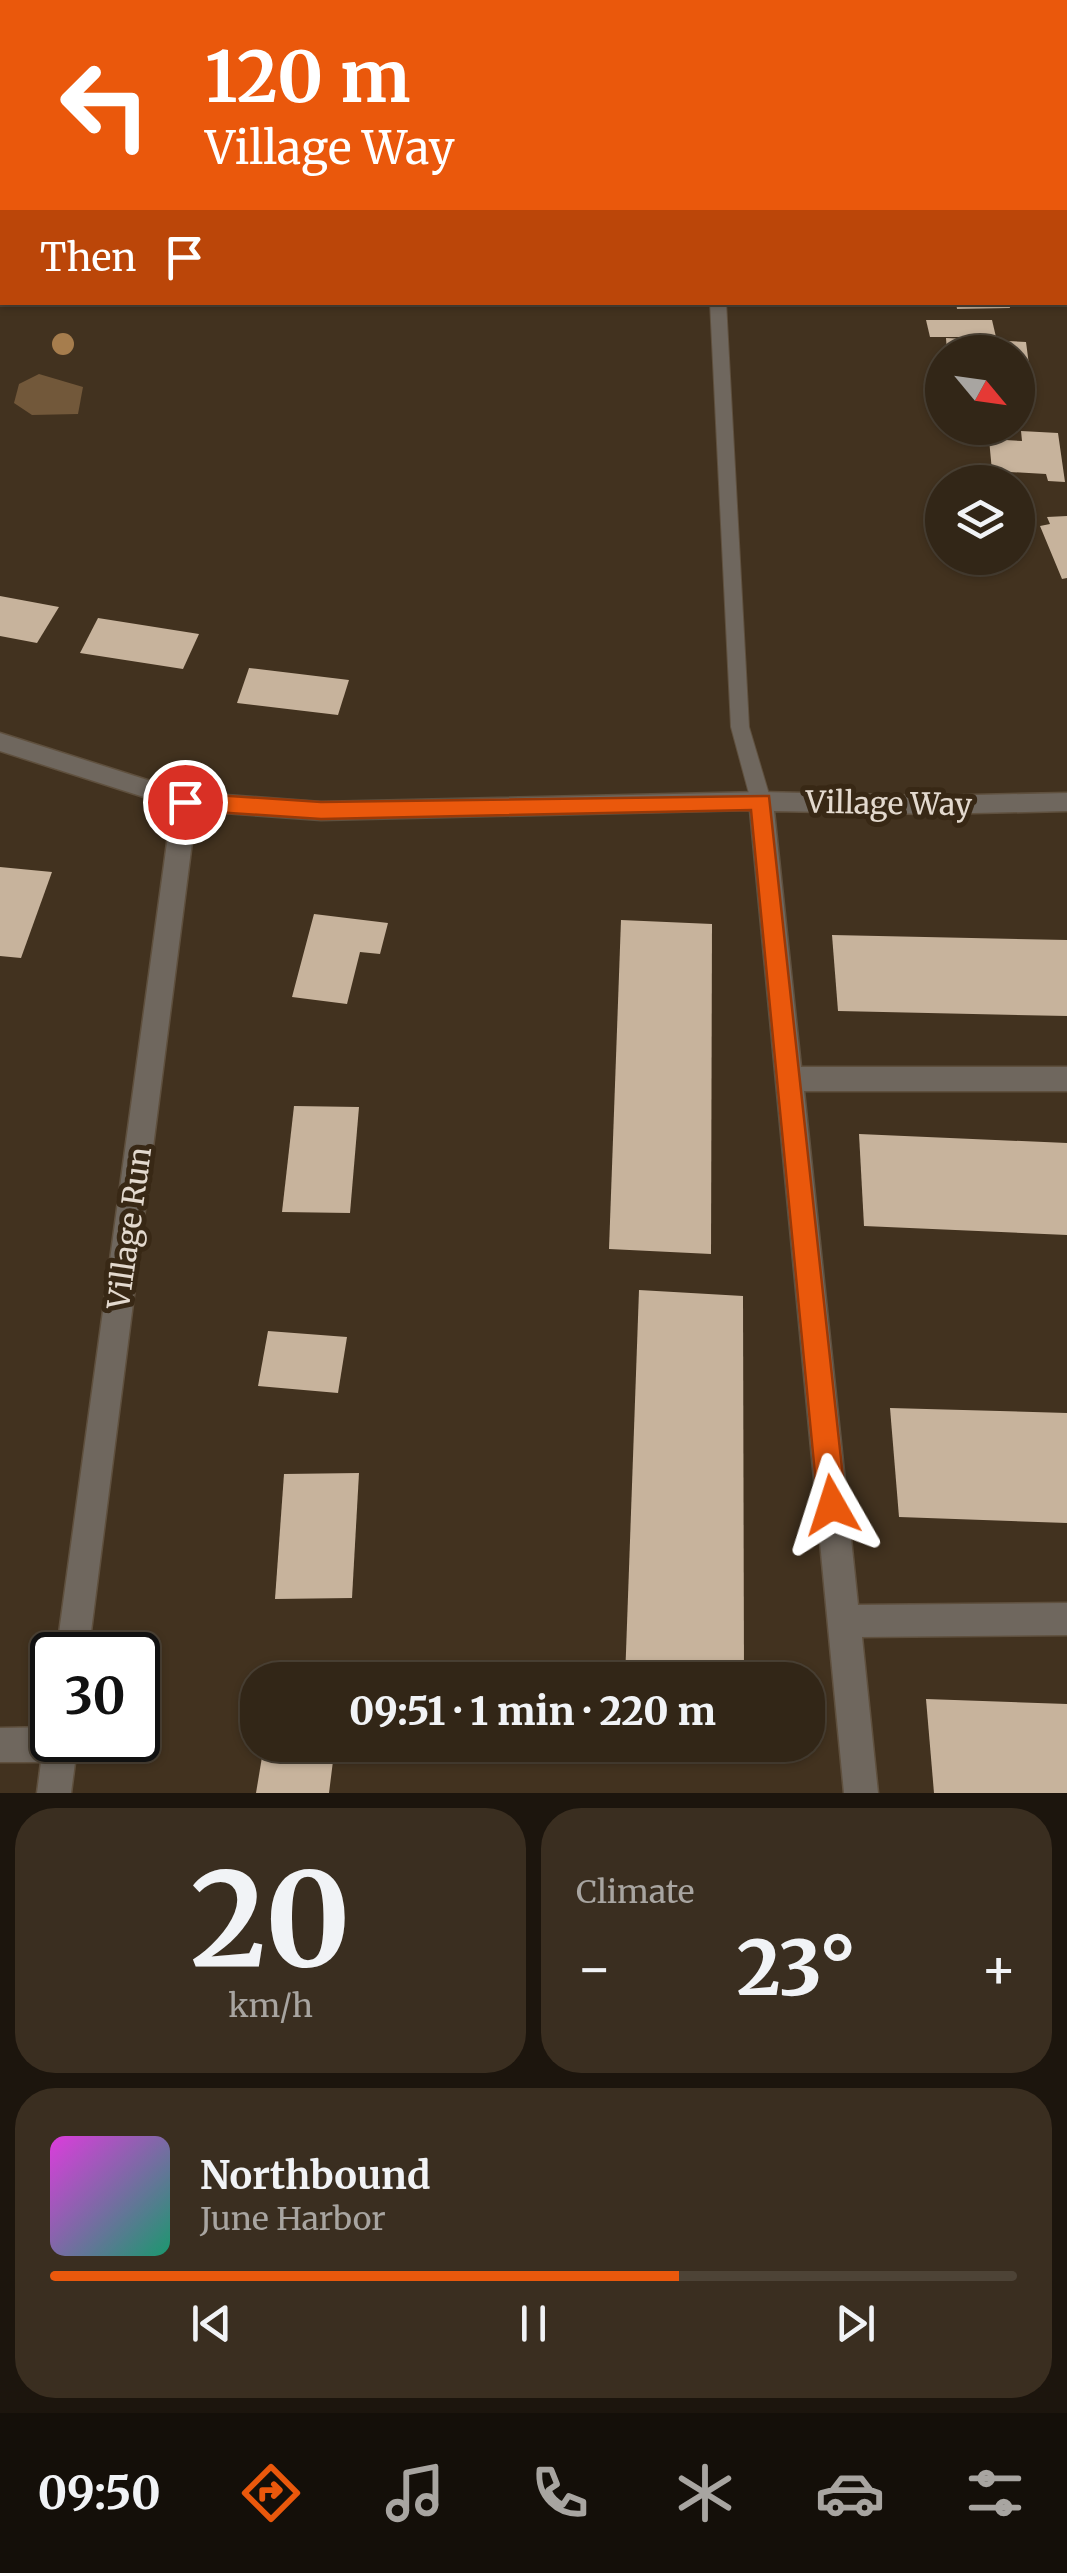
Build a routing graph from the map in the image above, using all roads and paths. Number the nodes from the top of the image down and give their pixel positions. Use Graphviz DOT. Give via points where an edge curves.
graph roads {
  1 [pos="718,305"];
  2 [pos="0,742"];
  3 [pos="185,802"];
  4 [pos="762,802"];
  5 [pos="1067,802"];
  6 [pos="789,1079"];
  7 [pos="1067,1079"];
  8 [pos="1067,1618"];
  9 [pos="844,1622"];
  10 [pos="75,1632"];
  11 [pos="30,1744"];
  12 [pos="0,1745"];
  13 [pos="58,1762"];
  14 [pos="54,1793"];
  15 [pos="861,1793"];
  1 -- 4 [label="lane" via="740,727"];
  2 -- 3 [label="street, Village Way"];
  3 -- 4 [label="street, Village Way" via="321,811"];
  3 -- 10 [label="street, Village Run"];
  4 -- 5 [label="street, Village Way"];
  4 -- 6 [label="street"];
  6 -- 7 [label="street"];
  6 -- 9 [label="street"];
  8 -- 9 [label="street"];
  9 -- 15 [label="street"];
  11 -- 12 [label="street"];
  13 -- 14 [label="street"];
}
